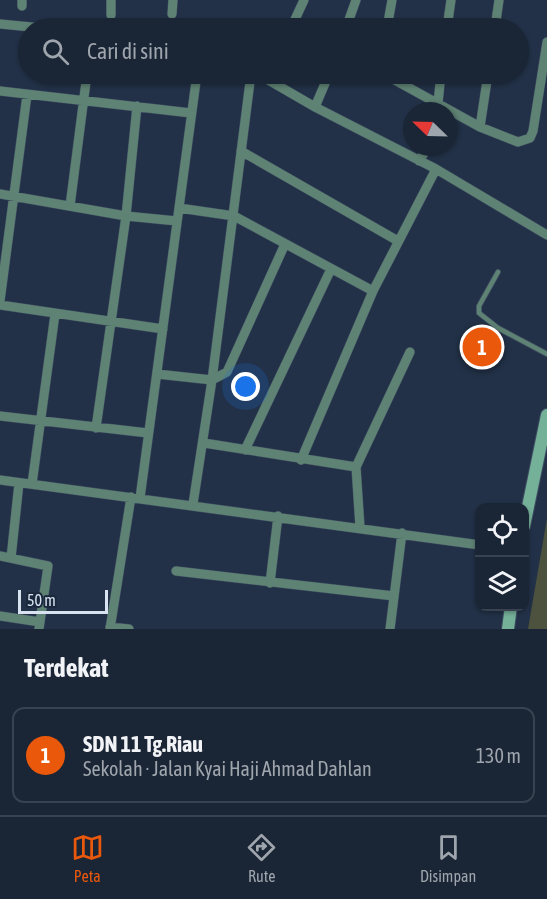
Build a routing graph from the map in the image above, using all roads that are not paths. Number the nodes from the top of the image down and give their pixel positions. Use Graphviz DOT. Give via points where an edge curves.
graph roads {
  1 [pos="111,0"];
  2 [pos="173,0"];
  3 [pos="303,0"];
  4 [pos="356,0"];
  5 [pos="392,0"];
  6 [pos="451,0"];
  7 [pos="499,0"];
  8 [pos="172,14"];
  9 [pos="111,15"];
  10 [pos="295,18"];
  11 [pos="350,18"];
  12 [pos="389,18"];
  13 [pos="448,18"];
  14 [pos="496,18"];
  15 [pos="0,24"];
  16 [pos="18,26"];
  17 [pos="547,42"];
  18 [pos="86,84"];
  19 [pos="195,84"];
  20 [pos="250,84"];
  21 [pos="280,84"];
  22 [pos="325,84"];
  23 [pos="403,84"];
  24 [pos="440,84"];
  25 [pos="486,84"];
  26 [pos="0,92"];
  27 [pos="27,95"];
  28 [pos="84,100"];
  29 [pos="436,102"];
  30 [pos="438,102"];
  31 [pos="137,106"];
  32 [pos="315,107"];
  33 [pos="191,113"];
  34 [pos="457,116"];
  35 [pos="480,127"];
  36 [pos="241,151"];
  37 [pos="422,156"];
  38 [pos="419,161"];
  39 [pos="436,169"];
  40 [pos="0,194"];
  41 [pos="15,196"];
  42 [pos="70,206"];
  43 [pos="179,208"];
  44 [pos="126,216"];
  45 [pos="234,216"];
  46 [pos="177,221"];
  47 [pos="547,235"];
  48 [pos="398,241"];
  49 [pos="285,244"];
  50 [pos="331,269"];
  51 [pos="498,272"];
  52 [pos="373,291"];
  53 [pos="0,303"];
  54 [pos="55,314"];
  55 [pos="110,322"];
  56 [pos="163,329"];
  57 [pos="410,352"];
  58 [pos="547,354"];
  59 [pos="157,374"];
  60 [pos="213,380"];
  61 [pos="547,415"];
  62 [pos="0,416"];
  63 [pos="40,421"];
  64 [pos="96,428"];
  65 [pos="148,433"];
  66 [pos="204,443"];
  67 [pos="244,450"];
  68 [pos="301,460"];
  69 [pos="357,467"];
  70 [pos="0,480"];
  71 [pos="19,483"];
  72 [pos="32,484"];
  73 [pos="136,498"];
  74 [pos="193,504"];
  75 [pos="529,506"];
  76 [pos="278,516"];
  77 [pos="360,527"];
  78 [pos="402,532"];
  79 [pos="475,544"];
  80 [pos="0,556"];
  81 [pos="11,558"];
  82 [pos="176,571"];
  83 [pos="270,584"];
  84 [pos="394,597"];
  85 [pos="510,611"];
  86 [pos="0,616"];
  87 [pos="40,626"];
  88 [pos="110,628"];
  89 [pos="128,629"];
  90 [pos="390,629"];
  91 [pos="508,629"];
  1 -- 9 [label="street"];
  2 -- 8 [label="street"];
  3 -- 10 [label="street"];
  4 -- 11 [label="street"];
  5 -- 12 [label="street"];
  6 -- 13 [label="street"];
  7 -- 14 [label="street"];
  15 -- 16 [label="street"];
  17 -- 35 [label="street" via="530,138 518,142"];
  18 -- 28 [label="street"];
  19 -- 33 [label="street"];
  20 -- 36 [label="street"];
  21 -- 32 [label="street"];
  22 -- 32 [label="street"];
  23 -- 29 [label="street"];
  24 -- 30 [label="street"];
  25 -- 35 [label="street"];
  26 -- 27 [label="street"];
  27 -- 28 [label="street"];
  27 -- 41 [label="street"];
  28 -- 31 [label="street"];
  28 -- 42 [label="street"];
  31 -- 33 [label="street"];
  31 -- 44 [label="street"];
  32 -- 38 [label="street"];
  33 -- 43 [label="street"];
  34 -- 35 [label="street"];
  36 -- 45 [label="street"];
  36 -- 48 [label="street"];
  37 -- 38 [label="street"];
  38 -- 39 [label="street"];
  39 -- 47 [label="street"];
  39 -- 48 [label="street"];
  40 -- 41 [label="street"];
  41 -- 42 [label="street"];
  41 -- 53 [label="street"];
  42 -- 44 [label="street"];
  43 -- 45 [label="street"];
  43 -- 46 [label="street"];
  44 -- 46 [label="street"];
  44 -- 55 [label="street"];
  45 -- 49 [label="street"];
  45 -- 60 [label="street"];
  46 -- 56 [label="street"];
  48 -- 52 [label="street"];
  49 -- 50 [label="street"];
  49 -- 60 [label="street" via="226,372"];
  50 -- 52 [label="street"];
  50 -- 67 [label="street"];
  51 -- 58 [label="lane" via="479,313 498,328"];
  52 -- 68 [label="street"];
  53 -- 54 [label="street"];
  54 -- 55 [label="street"];
  54 -- 63 [label="street"];
  55 -- 56 [label="street"];
  55 -- 64 [label="street"];
  56 -- 59 [label="street"];
  57 -- 69 [label="street"];
  59 -- 60 [label="street"];
  59 -- 65 [label="street"];
  60 -- 66 [label="street"];
  61 -- 75 [label="main road"];
  62 -- 63 [label="street"];
  63 -- 64 [label="street"];
  63 -- 72 [label="street"];
  64 -- 65 [label="street"];
  65 -- 73 [label="street"];
  66 -- 67 [label="street"];
  66 -- 74 [label="street"];
  67 -- 68 [label="street"];
  68 -- 69 [label="street"];
  69 -- 77 [label="street"];
  70 -- 71 [label="street"];
  71 -- 72 [label="street"];
  71 -- 81 [label="street"];
  72 -- 73 [label="street"];
  73 -- 74 [label="street"];
  73 -- 88 [label="street"];
  74 -- 76 [label="street"];
  76 -- 77 [label="street"];
  76 -- 83 [label="street"];
  77 -- 78 [label="street"];
  78 -- 79 [label="street"];
  78 -- 84 [label="street"];
  80 -- 81 [label="street"];
  81 -- 87 [label="street" via="48,566"];
  82 -- 83 [label="street"];
  83 -- 84 [label="street"];
  84 -- 90 [label="street"];
  85 -- 91 [label="main road"];
  86 -- 87 [label="street"];
  88 -- 89 [label="street"];
}
